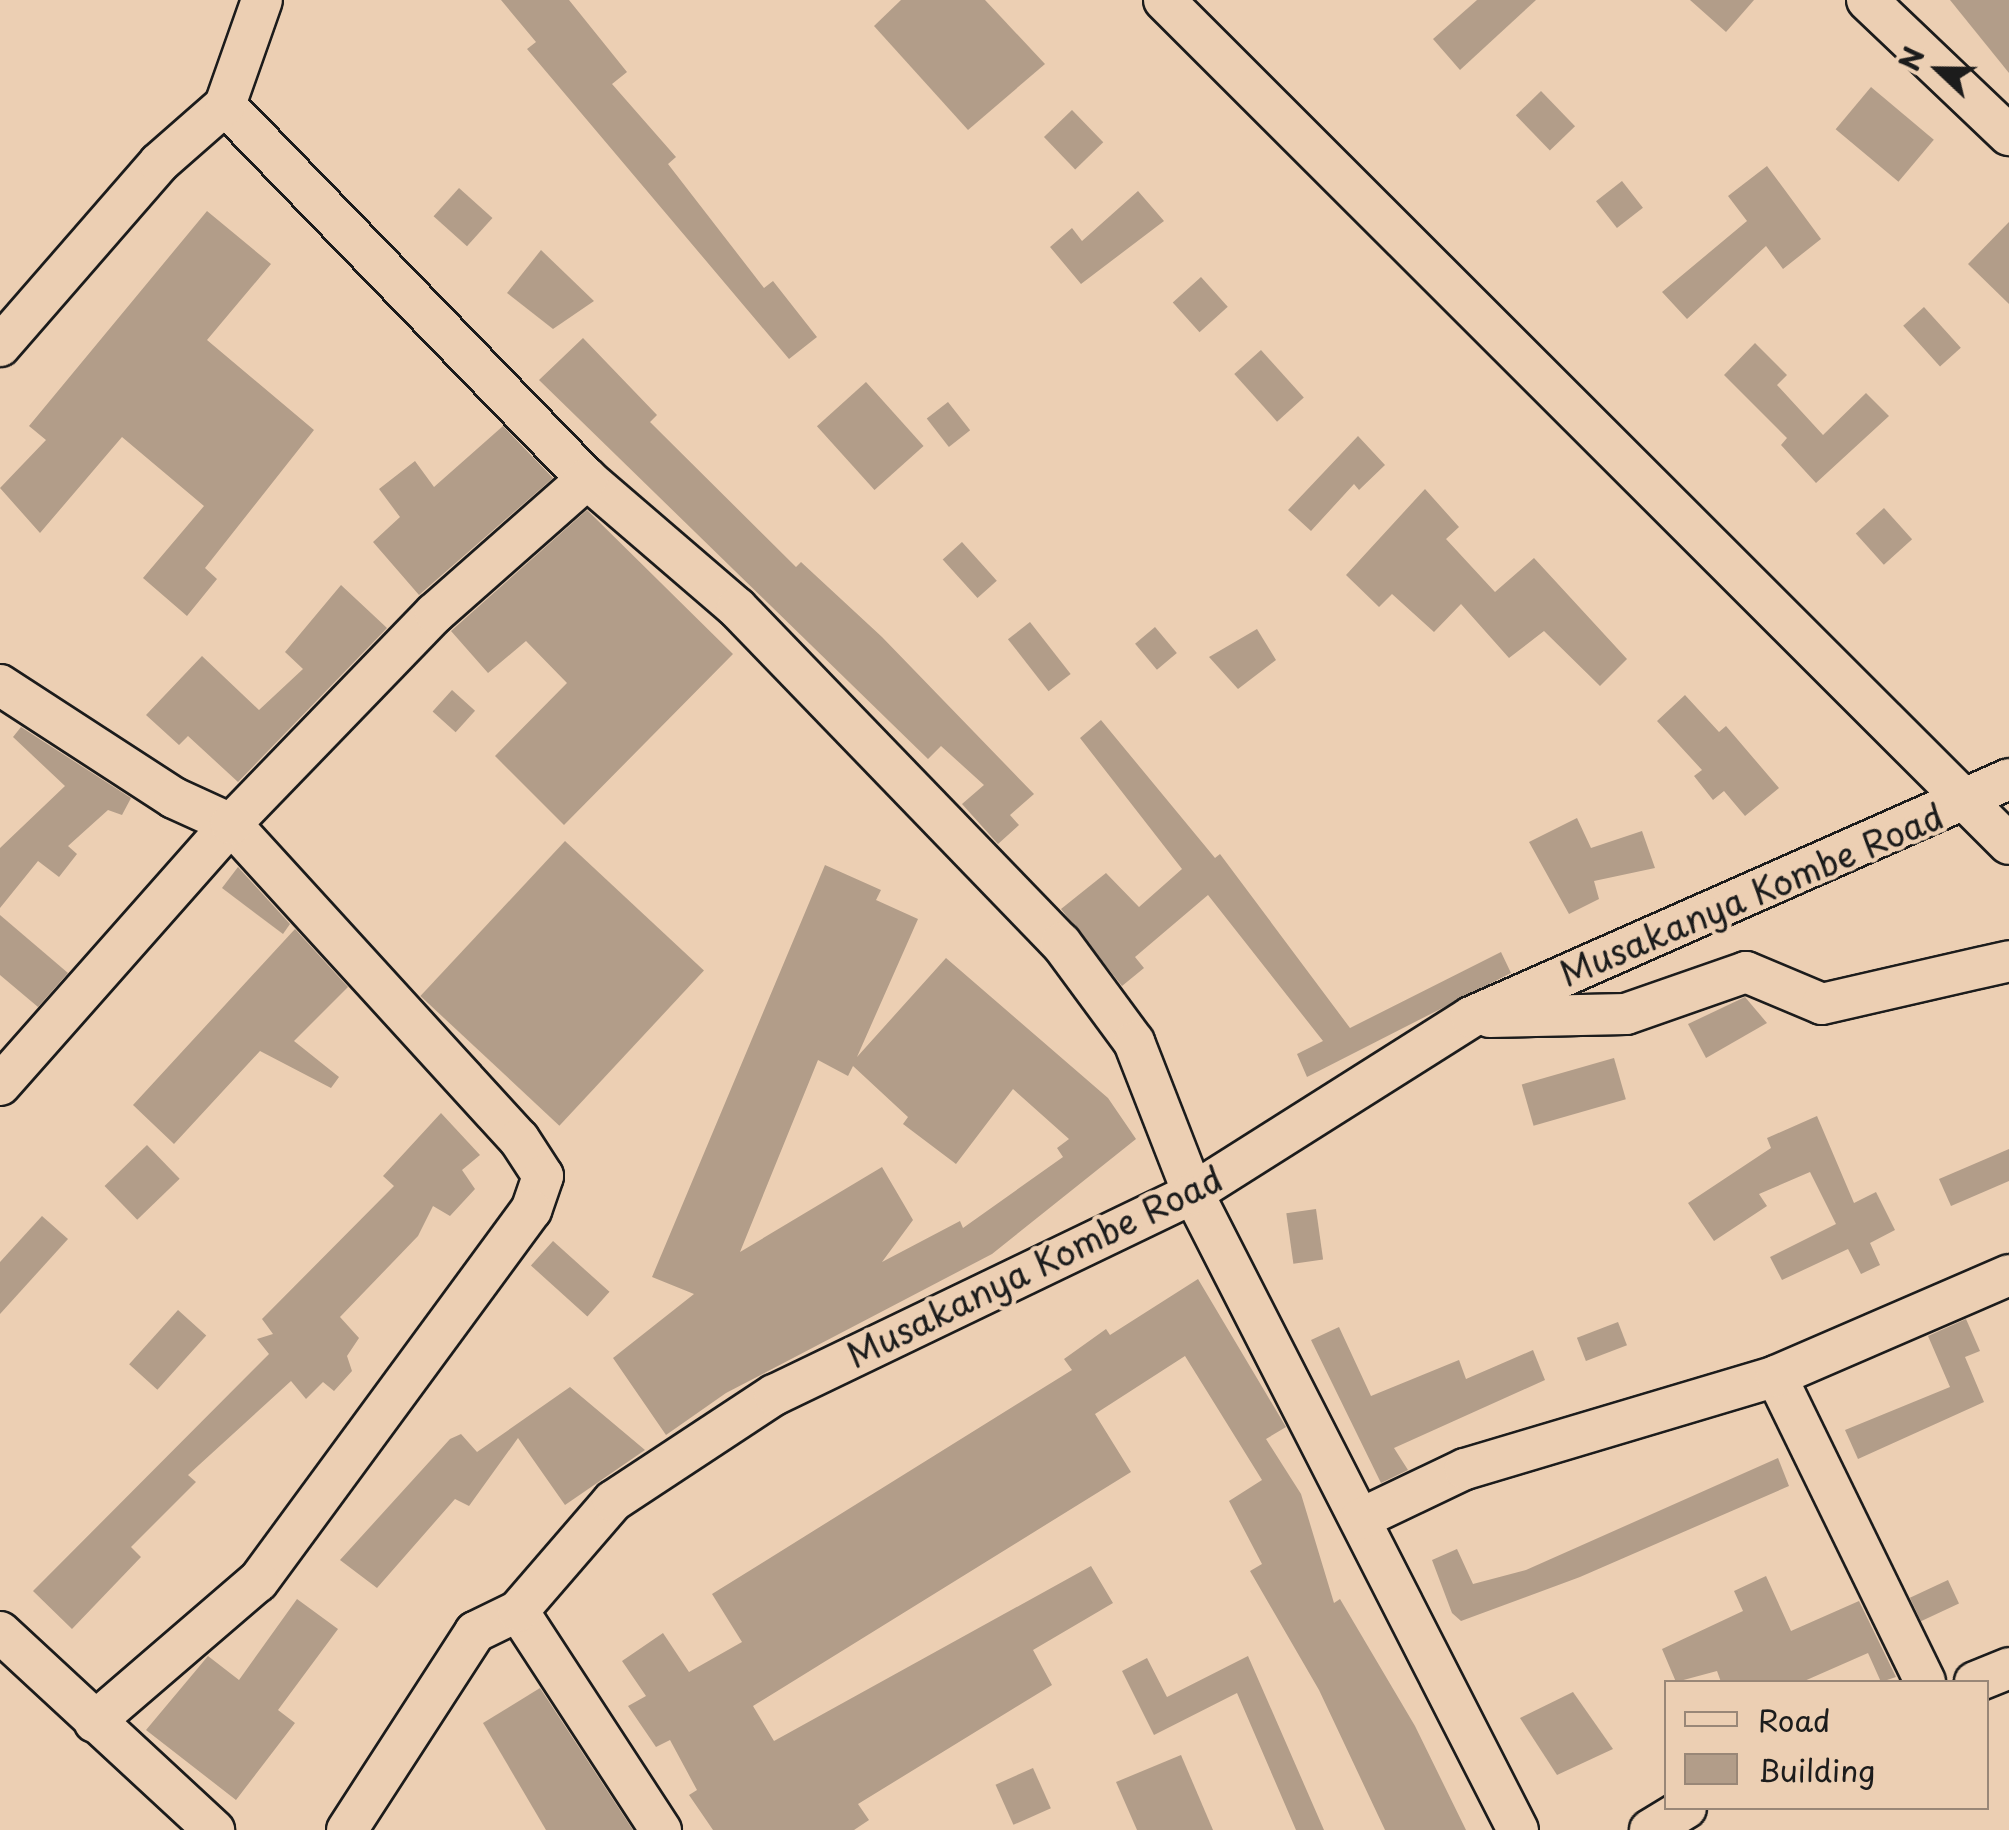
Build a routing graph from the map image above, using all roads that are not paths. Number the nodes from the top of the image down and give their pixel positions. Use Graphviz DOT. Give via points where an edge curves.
graph roads {
  1 [pos="262,0"];
  2 [pos="1164,0"];
  3 [pos="1868,0"];
  4 [pos="225,105"];
  5 [pos="2009,135"];
  6 [pos="0,346"];
  7 [pos="587,480"];
  8 [pos="0,684"];
  9 [pos="2009,779"];
  10 [pos="1965,801"];
  11 [pos="231,824"];
  12 [pos="2009,844"];
  13 [pos="2009,961"];
  14 [pos="1471,1017"];
  15 [pos="0,1085"];
  16 [pos="1192,1193"];
  17 [pos="2009,1275"];
  18 [pos="1776,1376"];
  19 [pos="1360,1519"];
  20 [pos="518,1610"];
  21 [pos="0,1632"];
  22 [pos="2009,1668"];
  23 [pos="1924,1680"];
  24 [pos="1980,1680"];
  25 [pos="94,1722"];
  26 [pos="1683,1810"];
  27 [pos="214,1830"];
  28 [pos="347,1830"];
  29 [pos="661,1830"];
  30 [pos="1518,1830"];
  31 [pos="1650,1830"];
  1 -- 4 [label="street"];
  2 -- 10 [label="street"];
  3 -- 5 [label="street"];
  4 -- 6 [label="street" via="159,163"];
  4 -- 7 [label="street"];
  7 -- 11 [label="street" via="436,613"];
  7 -- 16 [label="street" via="738,608 1062,943 1134,1042"];
  8 -- 11 [label="street" via="174,798"];
  9 -- 10 [label="street, Musakanya Kombe Road"];
  10 -- 12 [label="street"];
  10 -- 14 [label="street, Musakanya Kombe Road" via="1784,873"];
  11 -- 15 [label="street"];
  11 -- 25 [label="street" via="520,1139 542,1176 540,1193 258,1581"];
  13 -- 14 [label="street" via="1822,1004 1746,972 1626,1014"];
  14 -- 16 [label="street, Musakanya Kombe Road"];
  16 -- 19 [label="street"];
  16 -- 20 [label="street, Musakanya Kombe Road" via="774,1394 613,1501"];
  17 -- 18 [label="street"];
  18 -- 19 [label="street" via="1465,1468"];
  18 -- 23 [label="street"];
  19 -- 30 [label="street"];
  20 -- 28 [label="street, Musakanya Kombe Road" via="475,1632"];
  20 -- 29 [label="street"];
  21 -- 25 [label="street"];
  22 -- 24 [label="street"];
  25 -- 27 [label="street"];
  26 -- 31 [label="street"];
}
